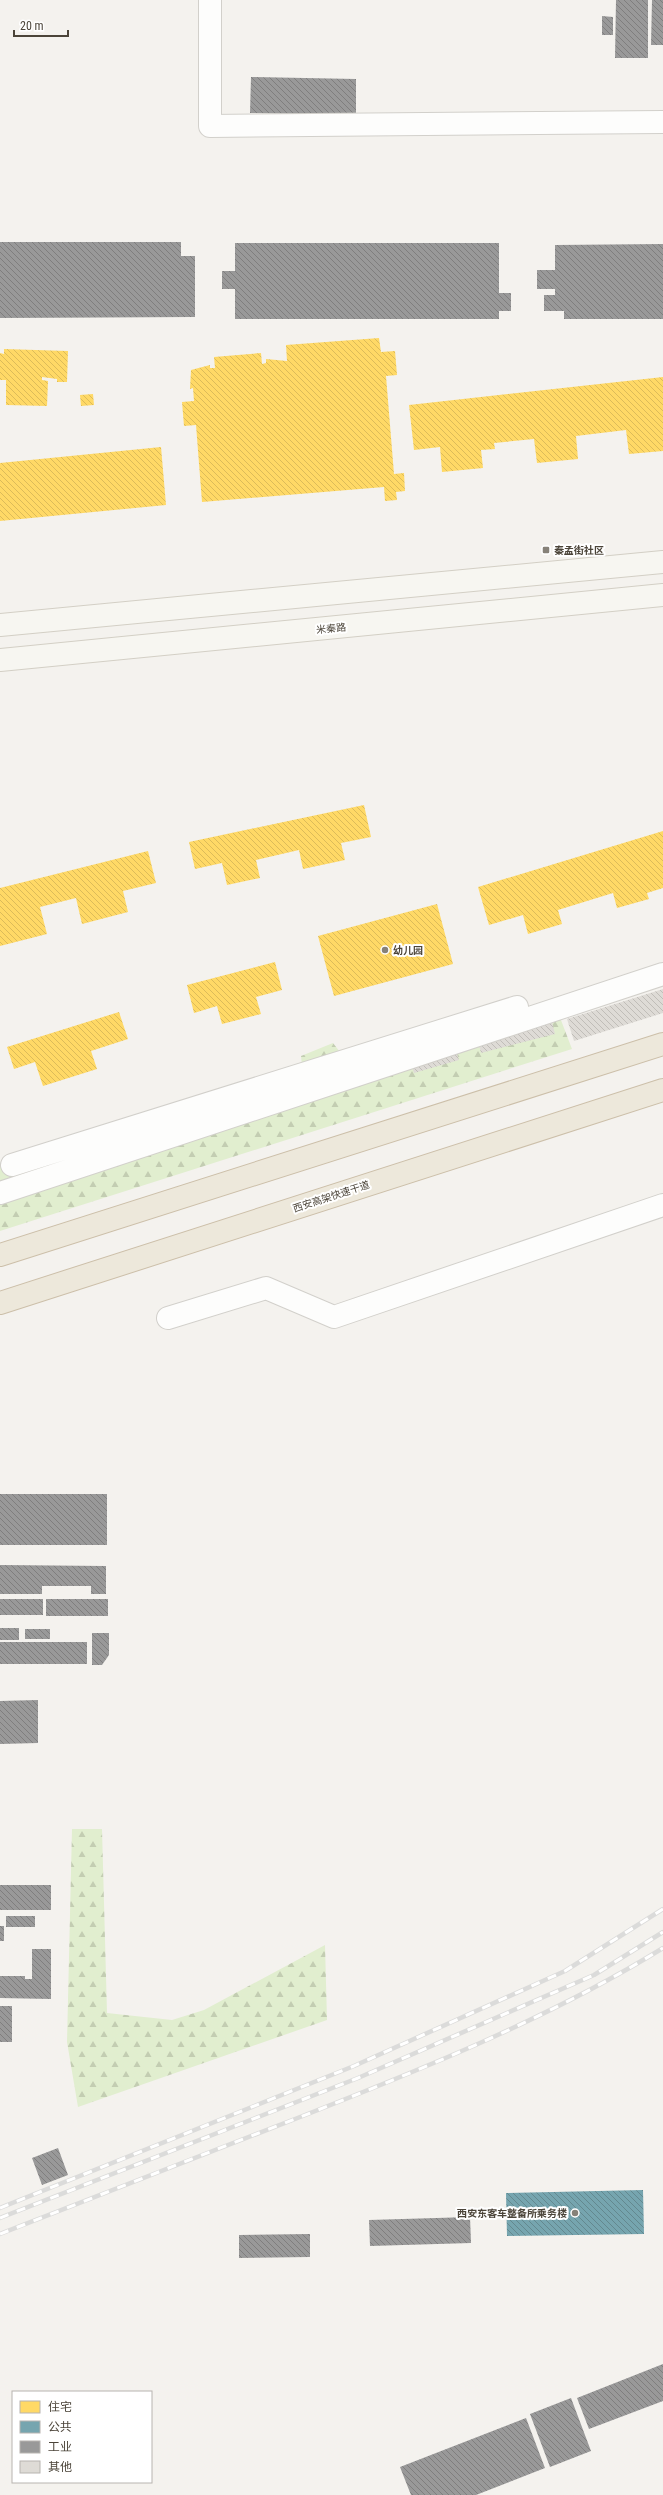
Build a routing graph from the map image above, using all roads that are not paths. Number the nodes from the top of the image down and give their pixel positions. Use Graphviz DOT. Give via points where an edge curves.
graph roads {
  1 [pos="210,0"];
  2 [pos="663,122"];
  3 [pos="663,562"];
  4 [pos="563,572"];
  5 [pos="663,596"];
  6 [pos="565,605"];
  7 [pos="0,625"];
  8 [pos="0,660"];
  9 [pos="663,961"];
  10 [pos="663,974"];
  11 [pos="663,1044"];
  12 [pos="663,1090"];
  13 [pos="12,1165"];
  14 [pos="0,1193"];
  15 [pos="663,1205"];
  16 [pos="0,1255"];
  17 [pos="0,1303"];
  18 [pos="168,1318"];
  1 -- 2 [label="street" via="210,126"];
  3 -- 4 [label="street"];
  4 -- 6 [label="street"];
  4 -- 7 [label="street"];
  5 -- 6 [label="street, 米秦路"];
  6 -- 8 [label="street, 米秦路"];
  9 -- 13 [label="street"];
  10 -- 14 [label="street"];
  11 -- 16 [label="highway"];
  12 -- 17 [label="highway, 西安高架快速干道"];
  15 -- 18 [label="street" via="334,1317 266,1288"];
}
